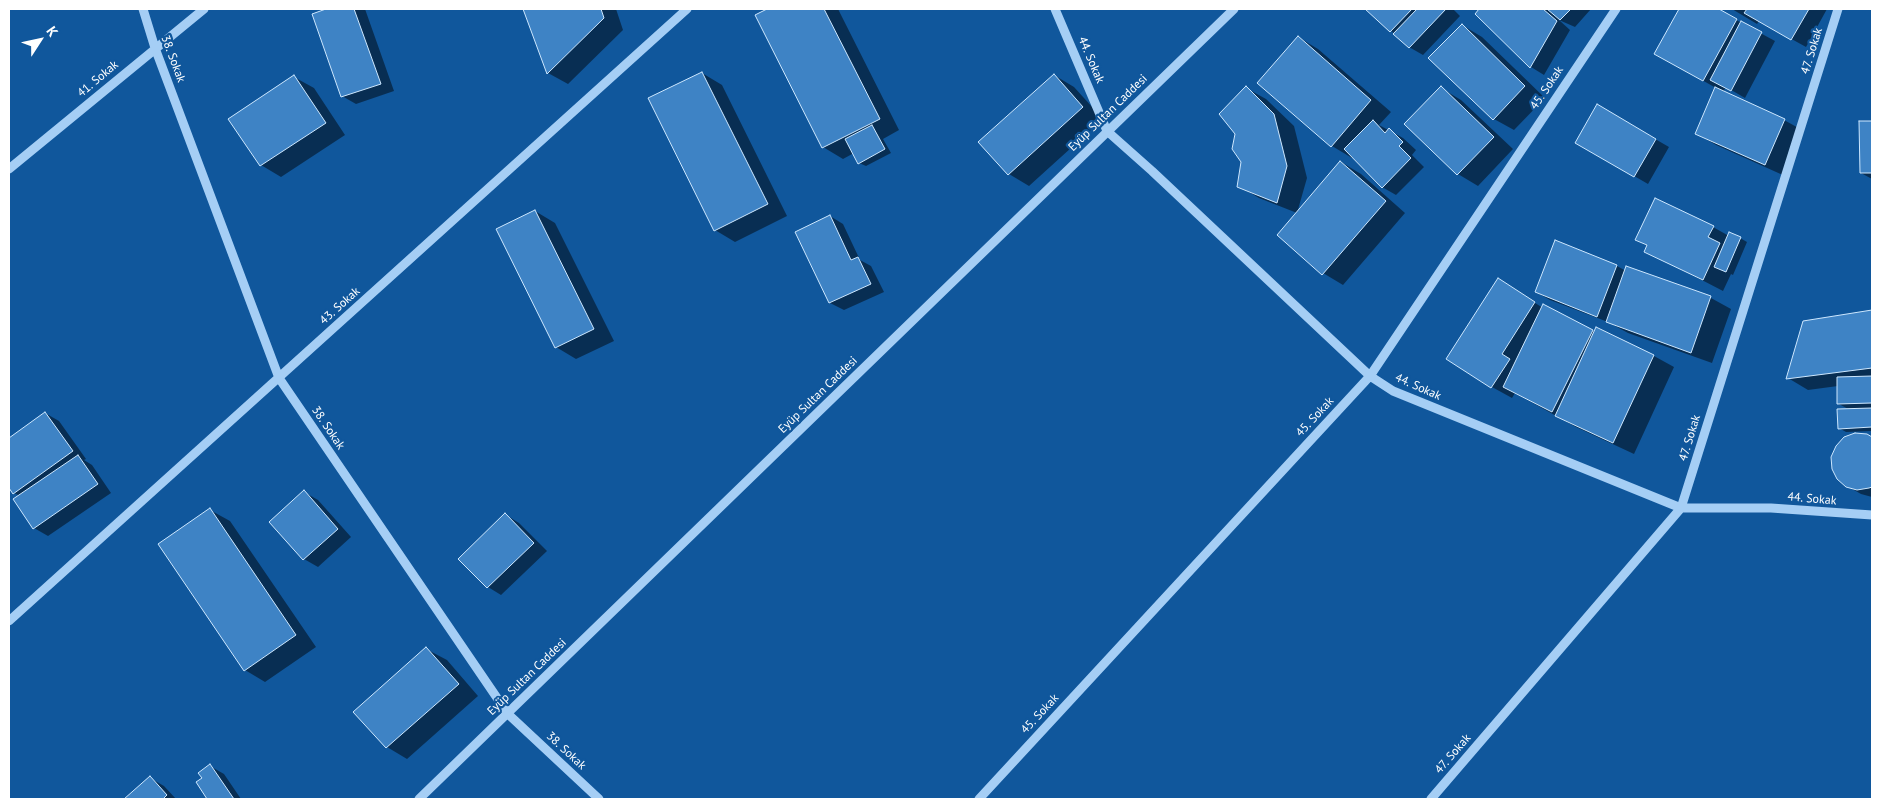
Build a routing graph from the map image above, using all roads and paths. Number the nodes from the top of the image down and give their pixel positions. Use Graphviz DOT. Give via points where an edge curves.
graph roads {
  1 [pos="143,9"];
  2 [pos="204,9"];
  3 [pos="687,9"];
  4 [pos="1056,9"];
  5 [pos="1234,9"];
  6 [pos="1616,9"];
  7 [pos="1838,9"];
  8 [pos="155,48"];
  9 [pos="1107,131"];
  10 [pos="9,169"];
  11 [pos="1370,376"];
  12 [pos="279,378"];
  13 [pos="1681,508"];
  14 [pos="1872,515"];
  15 [pos="9,621"];
  16 [pos="508,714"];
  17 [pos="419,799"];
  18 [pos="599,799"];
  19 [pos="979,799"];
  20 [pos="1431,799"];
  1 -- 8 [label="street, 38. Sokak"];
  2 -- 8 [label="street, 41. Sokak"];
  3 -- 12 [label="street, 43. Sokak"];
  4 -- 9 [label="street, 44. Sokak"];
  5 -- 9 [label="street, Eyüp Sultan Caddesi"];
  6 -- 11 [label="street, 45. Sokak"];
  7 -- 13 [label="street, 47. Sokak"];
  8 -- 10 [label="street, 41. Sokak"];
  8 -- 12 [label="street, 38. Sokak"];
  9 -- 11 [label="street, 44. Sokak"];
  9 -- 16 [label="street, Eyüp Sultan Caddesi"];
  11 -- 13 [label="street, 44. Sokak" via="1393,391"];
  11 -- 19 [label="street, 45. Sokak"];
  12 -- 15 [label="street, 43. Sokak"];
  12 -- 16 [label="street, 38. Sokak"];
  13 -- 14 [label="street, 44. Sokak" via="1771,508"];
  13 -- 20 [label="street, 47. Sokak"];
  16 -- 17 [label="street, Eyüp Sultan Caddesi"];
  16 -- 18 [label="street, 38. Sokak"];
}
